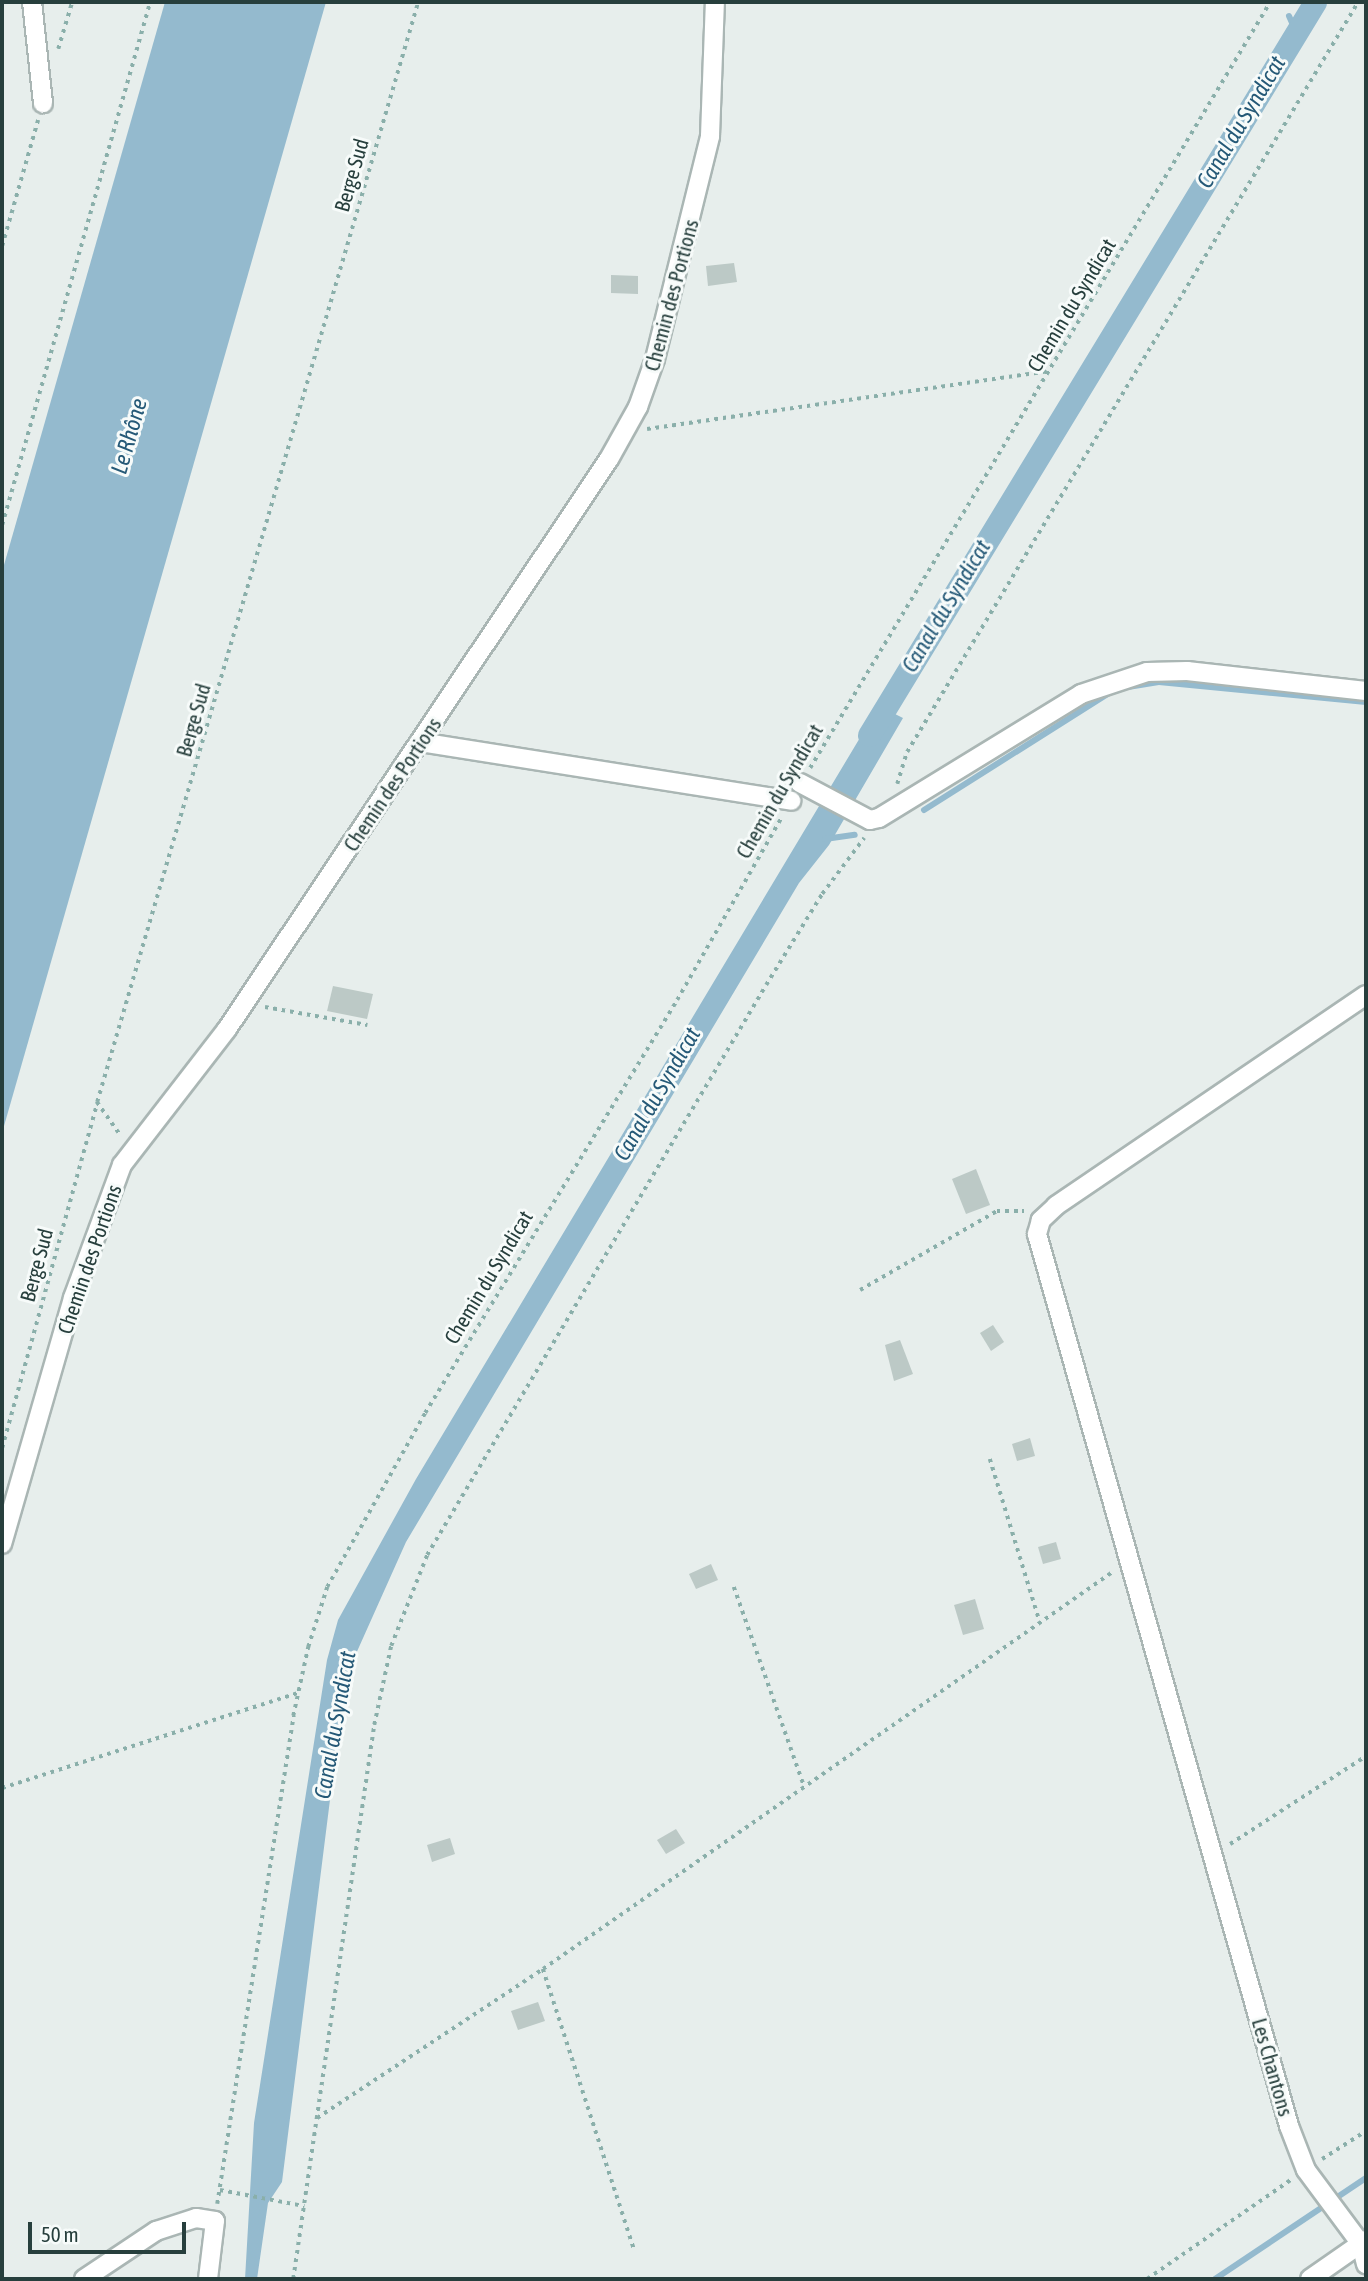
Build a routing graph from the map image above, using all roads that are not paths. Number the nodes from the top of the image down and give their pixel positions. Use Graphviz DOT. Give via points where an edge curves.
graph roads {
  1 [pos="32,2"];
  2 [pos="715,2"];
  3 [pos="43,103"];
  4 [pos="1366,691"];
  5 [pos="420,742"];
  6 [pos="804,785"];
  7 [pos="791,800"];
  8 [pos="1366,995"];
  9 [pos="2,1544"];
  10 [pos="1363,2242"];
  11 [pos="1366,2264"];
  12 [pos="84,2279"];
  13 [pos="208,2279"];
  14 [pos="1310,2279"];
  1 -- 3 [label="street"];
  2 -- 5 [label="street, Chemin des Portions" via="710,136 648,383 625,433"];
  4 -- 6 [label="street" via="1187,671 1129,675 1097,686 1045,715 901,807 870,820"];
  5 -- 7 [label="street"];
  5 -- 9 [label="street, Chemin des Portions" via="244,1003 132,1148 94,1231"];
  8 -- 10 [label="street, Les Chantons" via="1041,1220 1038,1249 1289,2126 1306,2170"];
  10 -- 11 [label="street, Les Chantons"];
  10 -- 14 [label="street"];
  12 -- 13 [label="street" via="173,2223 195,2218 215,2221"];
}
